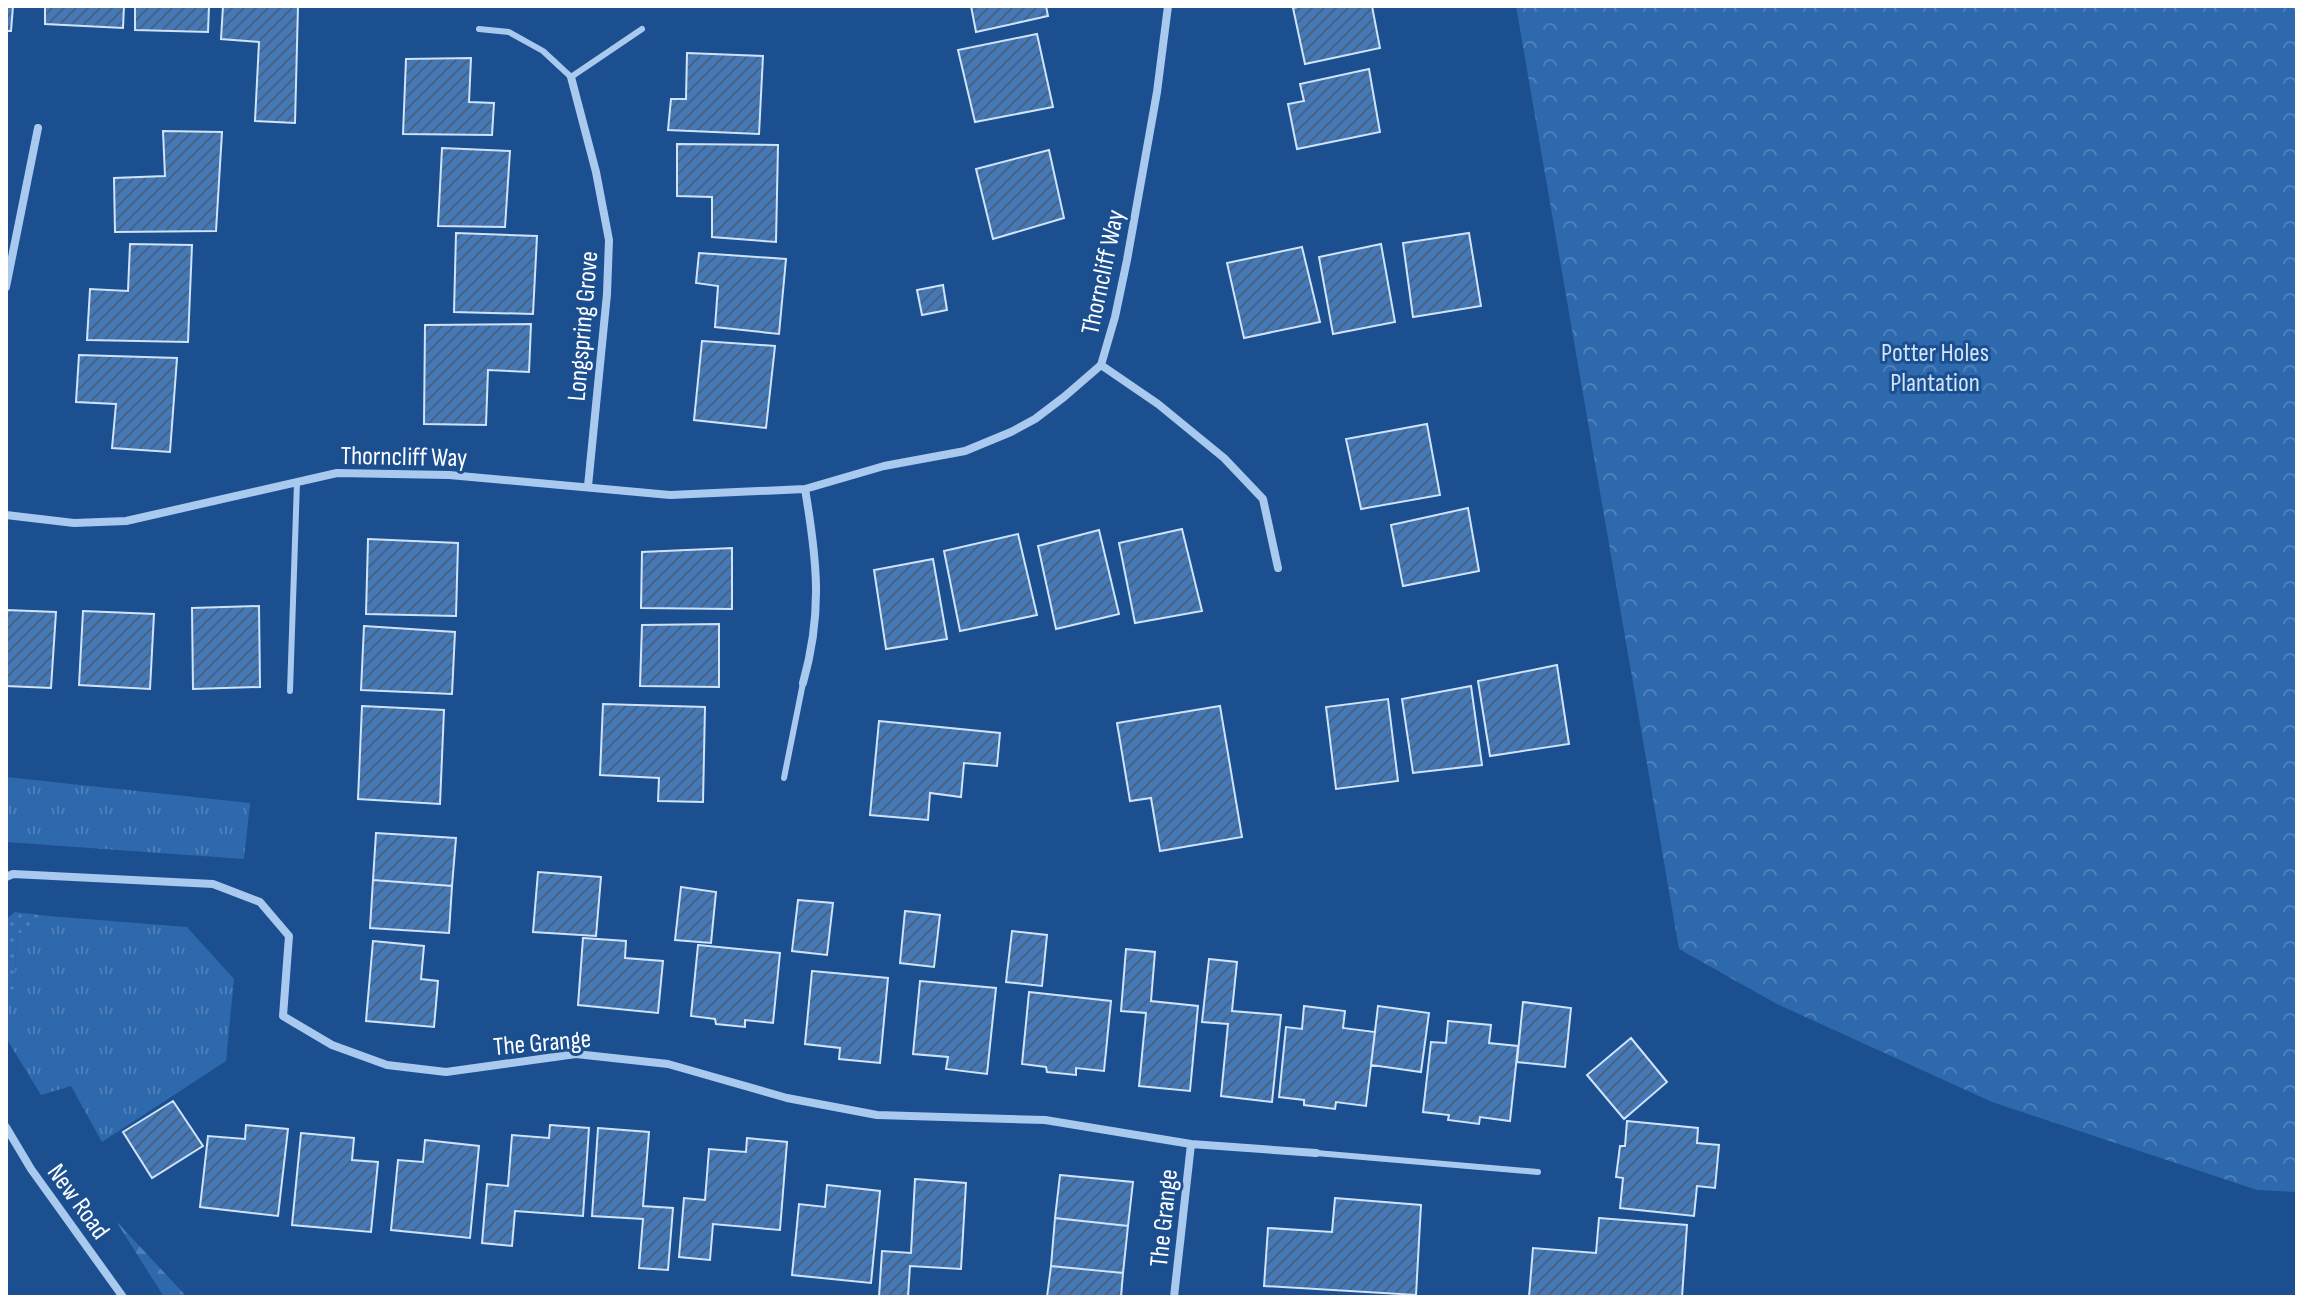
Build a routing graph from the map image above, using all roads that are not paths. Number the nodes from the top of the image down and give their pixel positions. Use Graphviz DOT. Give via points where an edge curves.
graph roads {
  1 [pos="1168,6"];
  2 [pos="479,29"];
  3 [pos="642,29"];
  4 [pos="571,77"];
  5 [pos="38,128"];
  6 [pos="6,287"];
  7 [pos="1101,365"];
  8 [pos="297,482"];
  9 [pos="588,486"];
  10 [pos="805,489"];
  11 [pos="6,515"];
  12 [pos="1278,568"];
  13 [pos="803,683"];
  14 [pos="290,691"];
  15 [pos="784,778"];
  16 [pos="6,877"];
  17 [pos="6,1127"];
  18 [pos="1191,1144"];
  19 [pos="1316,1153"];
  20 [pos="1538,1172"];
  21 [pos="123,1297"];
  22 [pos="1174,1297"];
  1 -- 7 [label="street, Thorncliff Way" via="1127,260"];
  2 -- 4 [label="lane" via="509,32 543,51"];
  3 -- 4 [label="lane"];
  4 -- 9 [label="street, Longspring Grove" via="609,240"];
  5 -- 6 [label="street"];
  7 -- 10 [label="street, Thorncliff Way" via="1035,419 999,437 965,451 884,466"];
  7 -- 12 [label="street" via="1224,458 1263,499"];
  8 -- 9 [label="street, Thorncliff Way" via="337,473"];
  8 -- 11 [label="street, Thorncliff Way" via="126,521 74,523"];
  8 -- 14 [label="lane"];
  9 -- 10 [label="street, Thorncliff Way" via="670,495"];
  10 -- 13 [label="street" via="817,589"];
  13 -- 15 [label="lane"];
  16 -- 18 [label="street, The Grange" via="213,884 260,902 289,936 283,1016 332,1045 387,1065 446,1072 576,1054 668,1064 787,1098 877,1115 1045,1120"];
  17 -- 21 [label="street, New Road"];
  18 -- 19 [label="street, The Grange"];
  18 -- 22 [label="street, The Grange"];
  19 -- 20 [label="lane"];
}
